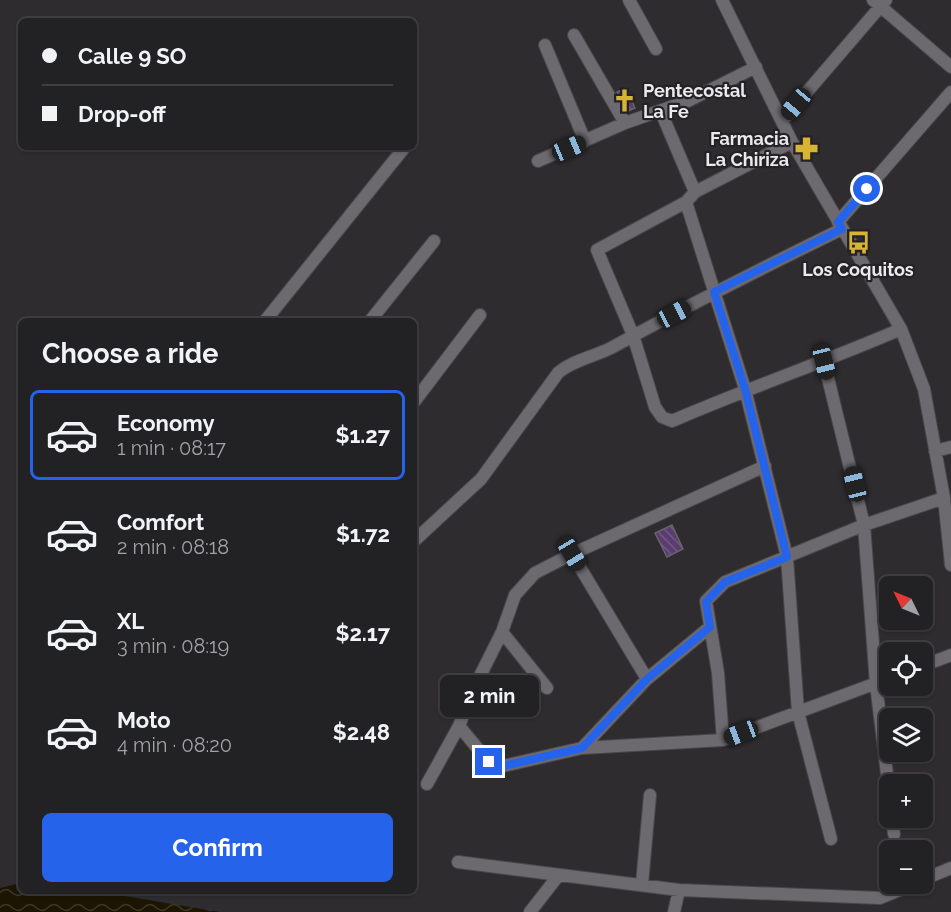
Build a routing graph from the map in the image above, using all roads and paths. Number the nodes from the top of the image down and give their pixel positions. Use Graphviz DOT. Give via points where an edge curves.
graph roads {
  1 [pos="629,0"];
  2 [pos="722,0"];
  3 [pos="880,2"];
  4 [pos="574,35"];
  5 [pos="545,45"];
  6 [pos="656,49"];
  7 [pos="756,67"];
  8 [pos="951,67"];
  9 [pos="951,92"];
  10 [pos="661,112"];
  11 [pos="782,121"];
  12 [pos="626,123"];
  13 [pos="585,141"];
  14 [pos="792,142"];
  15 [pos="402,150"];
  16 [pos="538,161"];
  17 [pos="695,192"];
  18 [pos="686,202"];
  19 [pos="840,225"];
  20 [pos="434,240"];
  21 [pos="714,292"];
  22 [pos="480,315"];
  23 [pos="267,318"];
  24 [pos="372,318"];
  25 [pos="901,329"];
  26 [pos="633,335"];
  27 [pos="824,362"];
  28 [pos="745,389"];
  29 [pos="417,398"];
  30 [pos="951,447"];
  31 [pos="935,451"];
  32 [pos="765,466"];
  33 [pos="944,498"];
  34 [pos="864,525"];
  35 [pos="417,538"];
  36 [pos="572,554"];
  37 [pos="787,557"];
  38 [pos="951,566"];
  39 [pos="710,627"];
  40 [pos="502,632"];
  41 [pos="951,655"];
  42 [pos="933,662"];
  43 [pos="647,679"];
  44 [pos="879,683"];
  45 [pos="876,684"];
  46 [pos="547,688"];
  47 [pos="798,712"];
  48 [pos="459,726"];
  49 [pos="723,740"];
  50 [pos="582,748"];
  51 [pos="887,774"];
  52 [pos="427,784"];
  53 [pos="650,795"];
  54 [pos="893,828"];
  55 [pos="894,834"];
  56 [pos="831,838"];
  57 [pos="458,862"];
  58 [pos="951,868"];
  59 [pos="933,875"];
  60 [pos="558,876"];
  61 [pos="642,884"];
  62 [pos="679,890"];
  63 [pos="890,894"];
  64 [pos="530,912"];
  65 [pos="674,912"];
  1 -- 6 [label="street"];
  2 -- 7 [label="street"];
  3 -- 8 [label="street"];
  3 -- 11 [label="street"];
  4 -- 12 [label="street"];
  5 -- 13 [label="street"];
  7 -- 10 [label="street"];
  7 -- 11 [label="street"];
  9 -- 19 [label="street"];
  10 -- 12 [label="street"];
  10 -- 17 [label="street"];
  11 -- 14 [label="street"];
  12 -- 13 [label="street"];
  13 -- 16 [label="street"];
  14 -- 17 [label="street"];
  14 -- 19 [label="street"];
  15 -- 23 [label="street"];
  17 -- 18 [label="street"];
  18 -- 21 [label="street"];
  18 -- 26 [label="street" via="597,250"];
  19 -- 21 [label="street"];
  19 -- 25 [label="street"];
  20 -- 24 [label="street"];
  21 -- 26 [label="street"];
  21 -- 28 [label="street"];
  22 -- 29 [label="street"];
  25 -- 27 [label="street"];
  25 -- 31 [label="street" via="924,389"];
  26 -- 28 [label="street" via="655,407 662,417 672,421"];
  26 -- 35 [label="street" via="591,359 567,365 558,373 481,479"];
  27 -- 28 [label="street"];
  27 -- 34 [label="street"];
  28 -- 32 [label="street"];
  30 -- 31 [label="street"];
  31 -- 33 [label="street"];
  32 -- 36 [label="street"];
  32 -- 37 [label="street"];
  33 -- 34 [label="street"];
  33 -- 38 [label="street"];
  34 -- 37 [label="street"];
  34 -- 45 [label="street"];
  36 -- 40 [label="street" via="535,573 515,595"];
  36 -- 43 [label="street"];
  37 -- 39 [label="street" via="725,582 706,602"];
  37 -- 47 [label="street"];
  39 -- 43 [label="street"];
  39 -- 49 [label="street"];
  40 -- 46 [label="street"];
  40 -- 48 [label="street"];
  41 -- 42 [label="street"];
  43 -- 50 [label="street"];
  44 -- 45 [label="street"];
  45 -- 47 [label="street"];
  45 -- 51 [label="street"];
  47 -- 49 [label="street"];
  47 -- 56 [label="street"];
  48 -- 50 [label="street" via="489,762 503,766"];
  48 -- 52 [label="street"];
  49 -- 50 [label="street"];
  53 -- 61 [label="street"];
  54 -- 55 [label="street"];
  57 -- 60 [label="street"];
  58 -- 59 [label="street"];
  60 -- 61 [label="street"];
  60 -- 64 [label="street"];
  61 -- 62 [label="street"];
  62 -- 63 [label="street" via="880,898"];
  62 -- 65 [label="street"];
}
